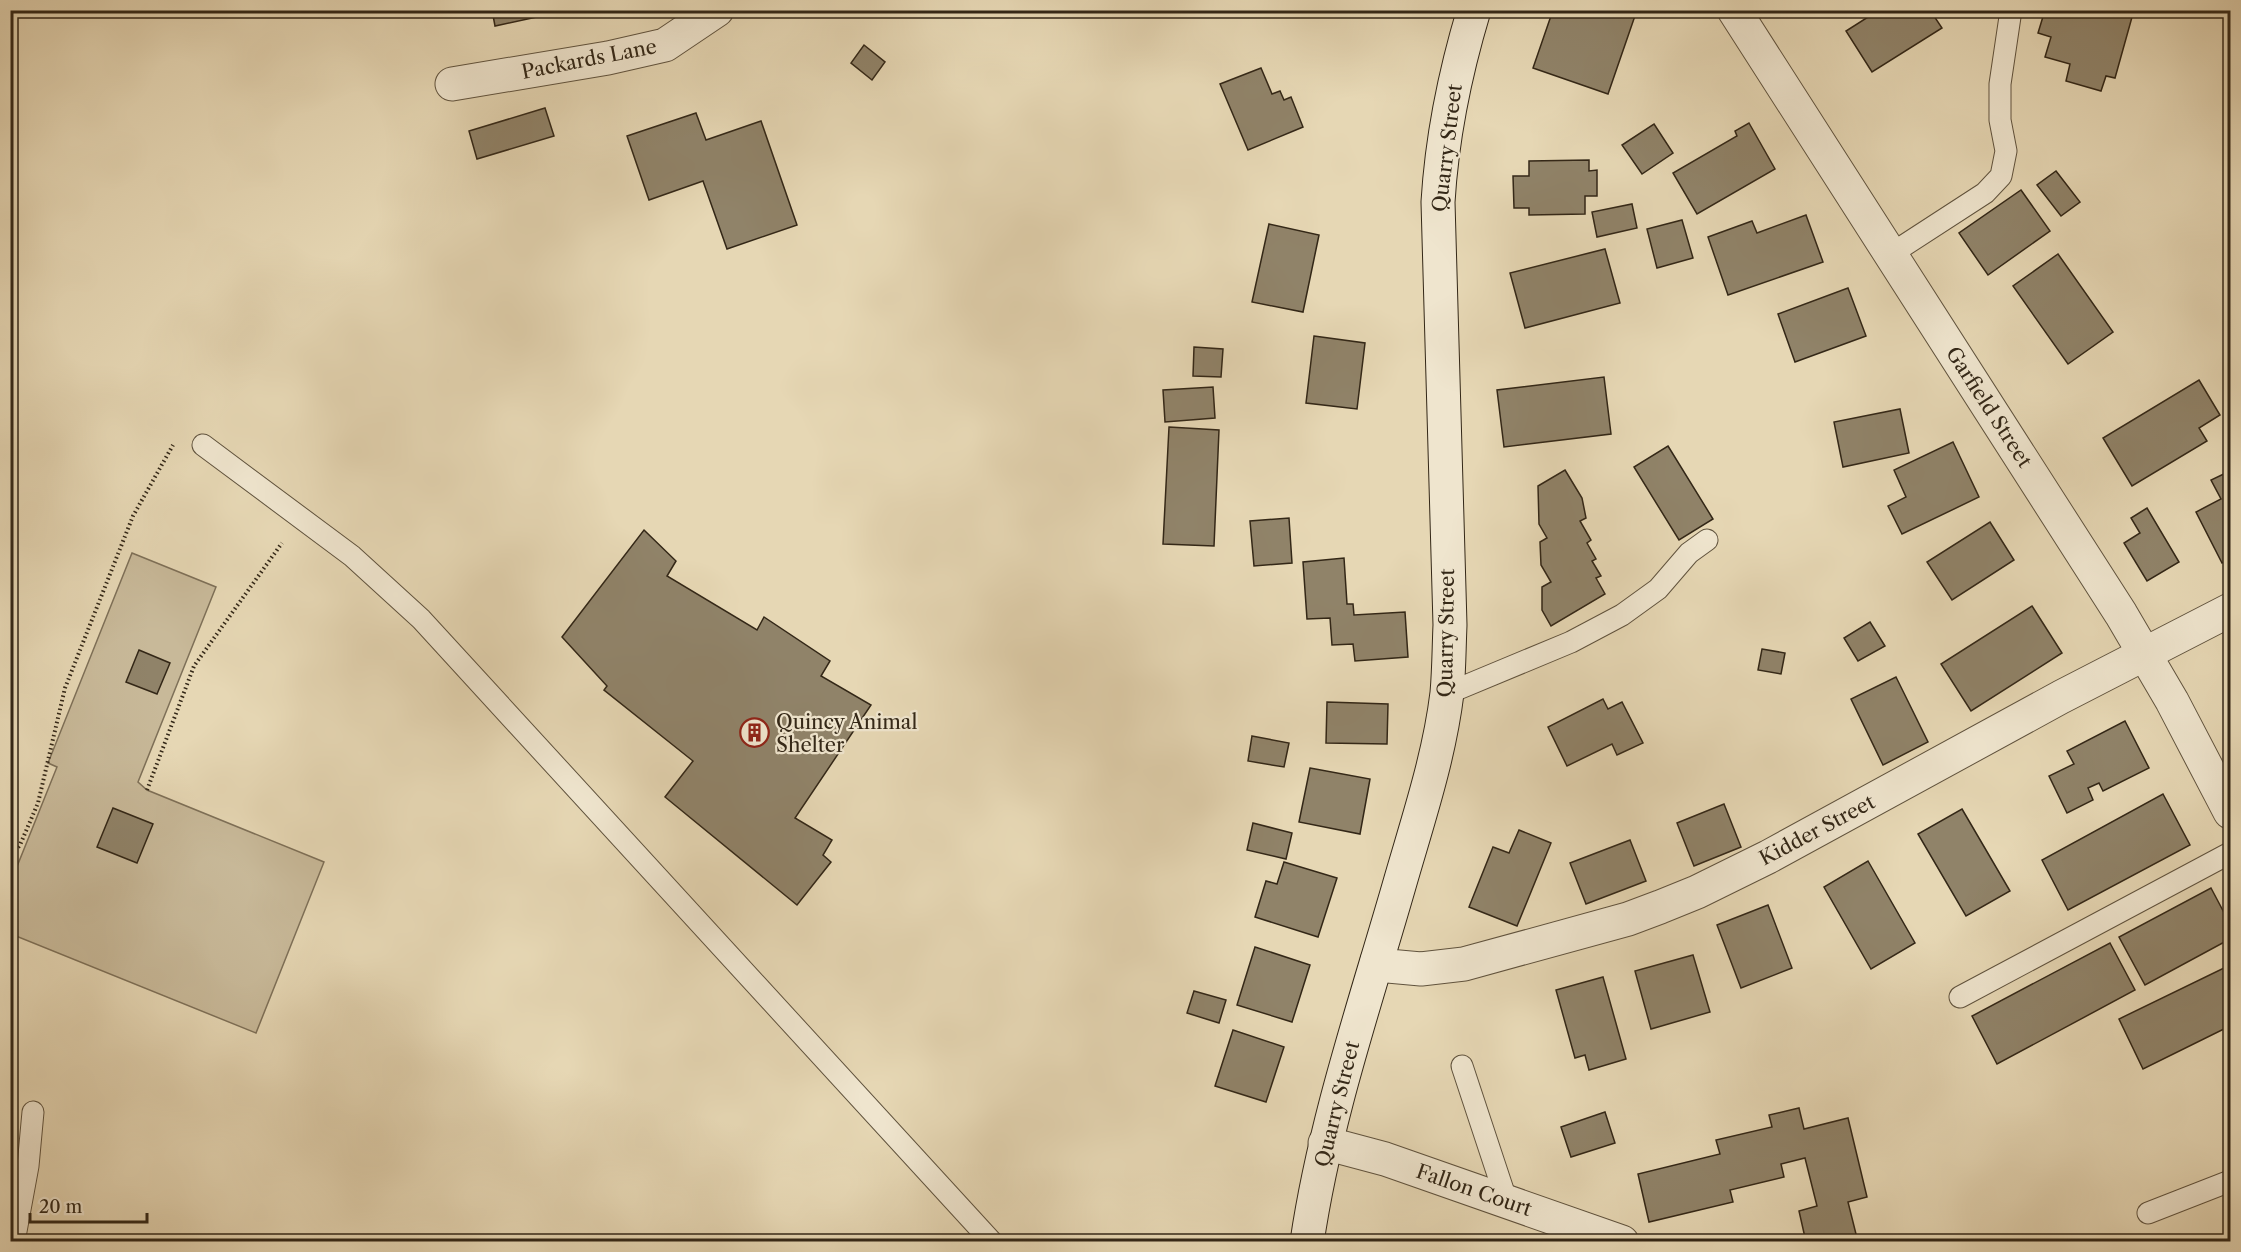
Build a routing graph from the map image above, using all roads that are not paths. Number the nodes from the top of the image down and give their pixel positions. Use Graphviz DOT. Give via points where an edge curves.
graph roads {
  1 [pos="717,10"];
  2 [pos="1474,10"];
  3 [pos="1734,10"];
  4 [pos="2012,10"];
  5 [pos="452,84"];
  6 [pos="1891,254"];
  7 [pos="203,445"];
  8 [pos="1707,540"];
  9 [pos="2230,610"];
  10 [pos="2145,654"];
  11 [pos="1446,694"];
  12 [pos="2230,812"];
  13 [pos="2230,853"];
  14 [pos="1377,961"];
  15 [pos="1960,996"];
  16 [pos="1462,1066"];
  17 [pos="33,1112"];
  18 [pos="1325,1143"];
  19 [pos="2230,1181"];
  20 [pos="1507,1202"];
  21 [pos="2148,1213"];
  22 [pos="14,1242"];
  23 [pos="992,1242"];
  24 [pos="1307,1242"];
  25 [pos="1622,1242"];
  1 -- 5 [label="street, Packards Lane" via="664,45"];
  2 -- 11 [label="street, Quarry Street" via="1450,100 1438,202 1449,615"];
  3 -- 6 [label="street, Garfield Street"];
  4 -- 6 [label="lane" via="2000,84 2000,120 2006,151 2001,176 1985,193"];
  6 -- 10 [label="street, Garfield Street"];
  7 -- 23 [label="lane" via="352,556 421,619"];
  8 -- 11 [label="lane" via="1689,553 1658,589 1622,615 1571,642"];
  9 -- 10 [label="street, Kidder Street"];
  10 -- 12 [label="street, Garfield Street"];
  10 -- 14 [label="street, Kidder Street" via="1768,857 1660,907 1464,964 1421,969"];
  11 -- 14 [label="street, Quarry Street" via="1425,794"];
  13 -- 15 [label="lane"];
  14 -- 18 [label="street, Quarry Street"];
  16 -- 20 [label="lane"];
  17 -- 22 [label="lane"];
  18 -- 20 [label="street, Fallon Court" via="1385,1159"];
  18 -- 24 [label="street, Quarry Street"];
  19 -- 21 [label="lane"];
  20 -- 25 [label="street, Fallon Court"];
}
